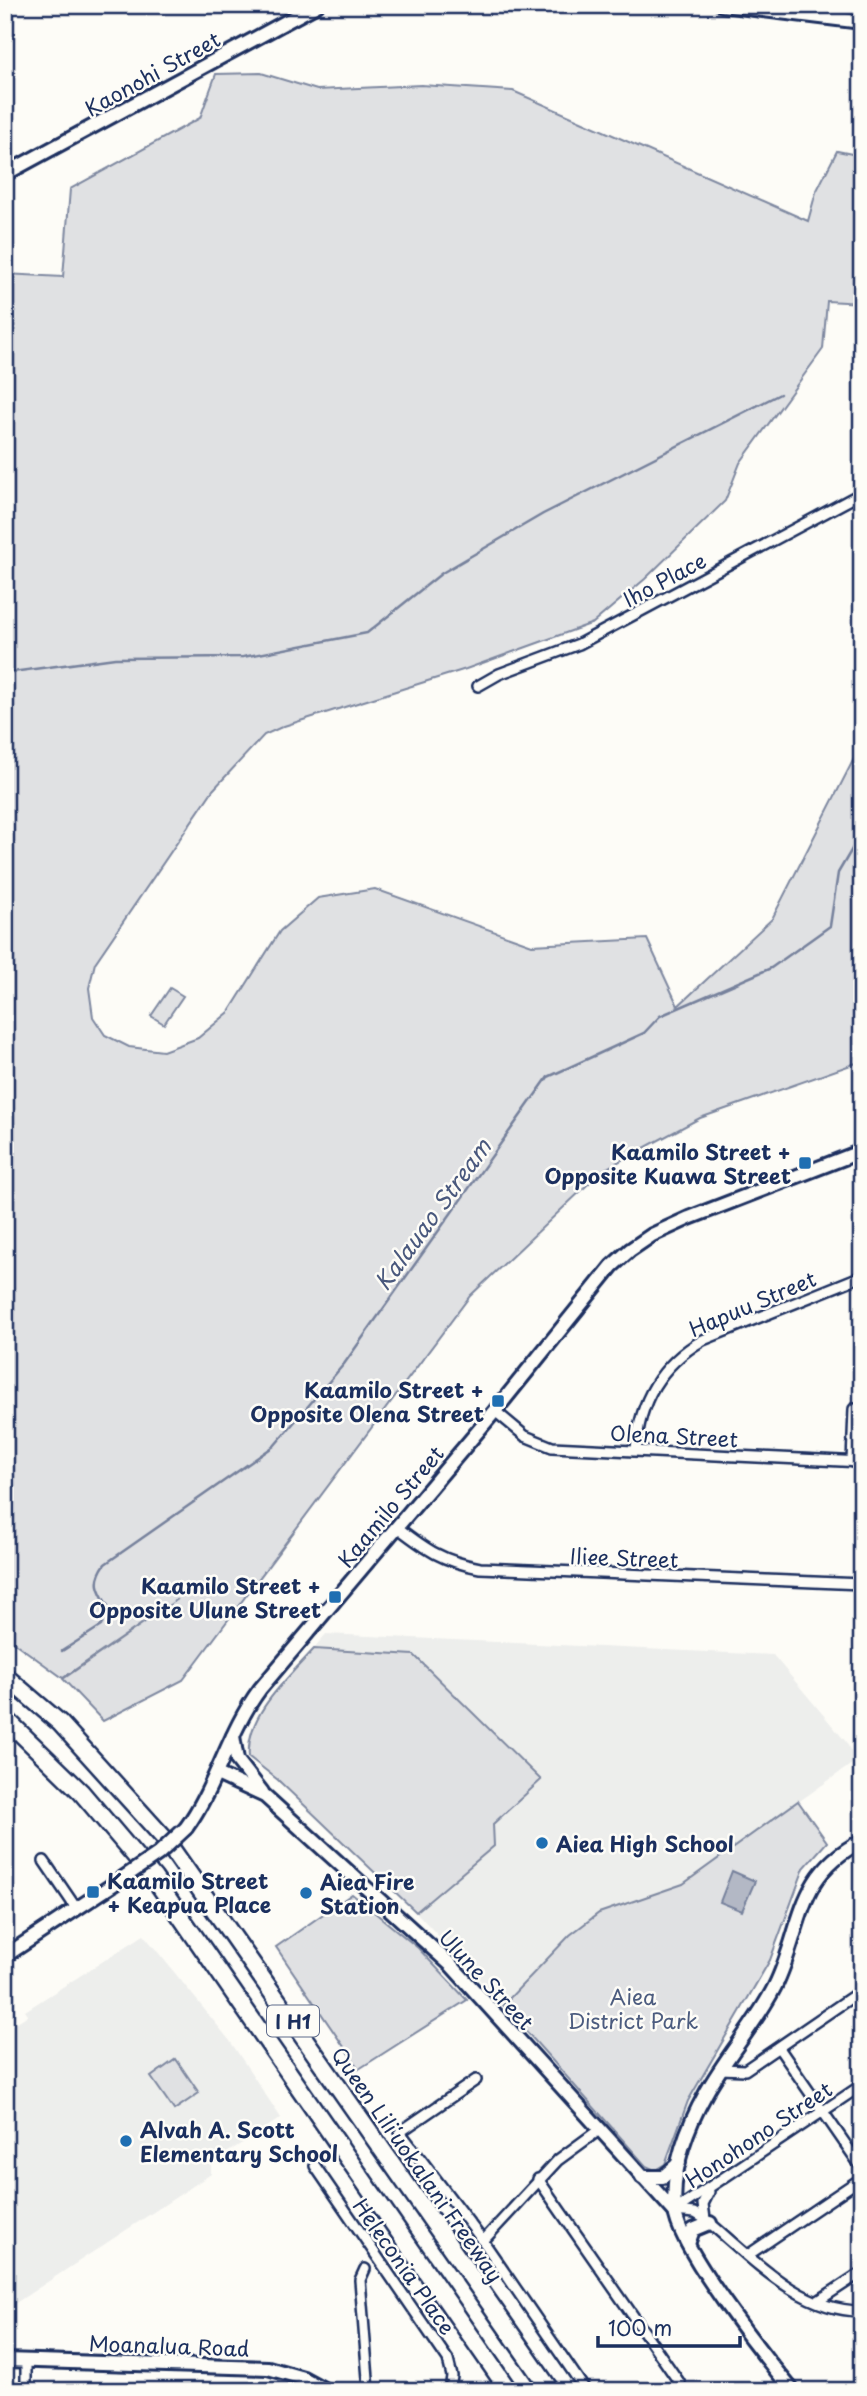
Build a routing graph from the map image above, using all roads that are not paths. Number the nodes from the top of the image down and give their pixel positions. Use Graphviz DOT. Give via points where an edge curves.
graph roads {
  1 [pos="317,5"];
  2 [pos="722,5"];
  3 [pos="862,22"];
  4 [pos="5,174"];
  5 [pos="862,493"];
  6 [pos="478,686"];
  7 [pos="862,1151"];
  8 [pos="862,1276"];
  9 [pos="854,1409"];
  10 [pos="495,1411"];
  11 [pos="636,1450"];
  12 [pos="857,1462"];
  13 [pos="397,1527"];
  14 [pos="862,1584"];
  15 [pos="5,1676"];
  16 [pos="5,1718"];
  17 [pos="233,1732"];
  18 [pos="217,1774"];
  19 [pos="265,1796"];
  20 [pos="862,1841"];
  21 [pos="44,1861"];
  22 [pos="76,1908"];
  23 [pos="5,1956"];
  24 [pos="862,1990"];
  25 [pos="779,2049"];
  26 [pos="721,2069"];
  27 [pos="476,2080"];
  28 [pos="862,2085"];
  29 [pos="823,2112"];
  30 [pos="599,2130"];
  31 [pos="679,2163"];
  32 [pos="315,2166"];
  33 [pos="862,2168"];
  34 [pos="642,2177"];
  35 [pos="862,2178"];
  36 [pos="538,2179"];
  37 [pos="711,2189"];
  38 [pos="674,2211"];
  39 [pos="708,2221"];
  40 [pos="483,2241"];
  41 [pos="688,2244"];
  42 [pos="748,2255"];
  43 [pos="365,2269"];
  44 [pos="862,2272"];
  45 [pos="818,2301"];
  46 [pos="862,2311"];
  47 [pos="5,2360"];
  48 [pos="26,2361"];
  49 [pos="26,2391"];
  50 [pos="327,2391"];
  51 [pos="369,2391"];
  52 [pos="450,2391"];
  53 [pos="509,2391"];
  54 [pos="551,2391"];
  55 [pos="586,2391"];
  56 [pos="682,2391"];
  57 [pos="793,2391"];
  1 -- 4 [label="street, Kaonohi Street"];
  2 -- 3 [label="street"];
  5 -- 6 [label="street, Iho Place" via="579,644"];
  7 -- 10 [label="street, Kaamilo Street" via="690,1218 630,1250 612,1266"];
  8 -- 11 [label="street, Hapuu Street" via="684,1351 649,1394 637,1427"];
  9 -- 12 [label="street"];
  10 -- 11 [label="street, Olena Street" via="525,1436 552,1447"];
  10 -- 13 [label="street, Kaamilo Street"];
  11 -- 12 [label="street, Olena Street"];
  13 -- 14 [label="street, Iliee Street" via="433,1555 480,1568"];
  13 -- 17 [label="street, Kaamilo Street" via="260,1689"];
  15 -- 54 [label="highway, Queen Liliʻuokalani Freeway / I H1" via="60,1723 164,1838"];
  16 -- 53 [label="highway, I H1" via="81,1792 162,1888"];
  17 -- 18 [label="street, Kaamilo Street"];
  17 -- 19 [label="street" via="237,1760"];
  18 -- 19 [label="street, Ulune Street"];
  18 -- 22 [label="street, Kaamilo Street, bridge" via="186,1828 158,1854"];
  19 -- 30 [label="street, Ulune Street" via="451,1965"];
  20 -- 26 [label="street" via="842,1852 816,1878 798,1914 775,1985"];
  21 -- 22 [label="street"];
  22 -- 23 [label="street, Kaamilo Street"];
  24 -- 25 [label="street"];
  25 -- 26 [label="street" via="746,2070"];
  25 -- 29 [label="street"];
  26 -- 31 [label="street" via="695,2116"];
  27 -- 40 [label="street" via="400,2132"];
  28 -- 29 [label="street, Honohono Street"];
  29 -- 33 [label="street"];
  29 -- 37 [label="street, Honohono Street"];
  30 -- 34 [label="street, Ulune Street"];
  30 -- 36 [label="street"];
  31 -- 34 [label="street" via="663,2177"];
  31 -- 38 [label="street"];
  32 -- 52 [label="street, Heleconia Place" via="448,2360"];
  34 -- 38 [label="street, Ulune Street"];
  35 -- 42 [label="street"];
  36 -- 40 [label="street"];
  36 -- 56 [label="street"];
  37 -- 38 [label="street, Honohono Street"];
  37 -- 39 [label="street" via="703,2204"];
  38 -- 39 [label="street" via="695,2213"];
  38 -- 41 [label="street"];
  39 -- 41 [label="street" via="693,2230"];
  39 -- 42 [label="street"];
  40 -- 55 [label="street"];
  41 -- 57 [label="street"];
  42 -- 45 [label="street" via="781,2282"];
  43 -- 51 [label="street" via="360,2280"];
  44 -- 45 [label="street"];
  45 -- 46 [label="street"];
  47 -- 48 [label="street, Moanalua Road"];
  48 -- 49 [label="street"];
  48 -- 50 [label="street, Moanalua Road" via="268,2368"];
}
